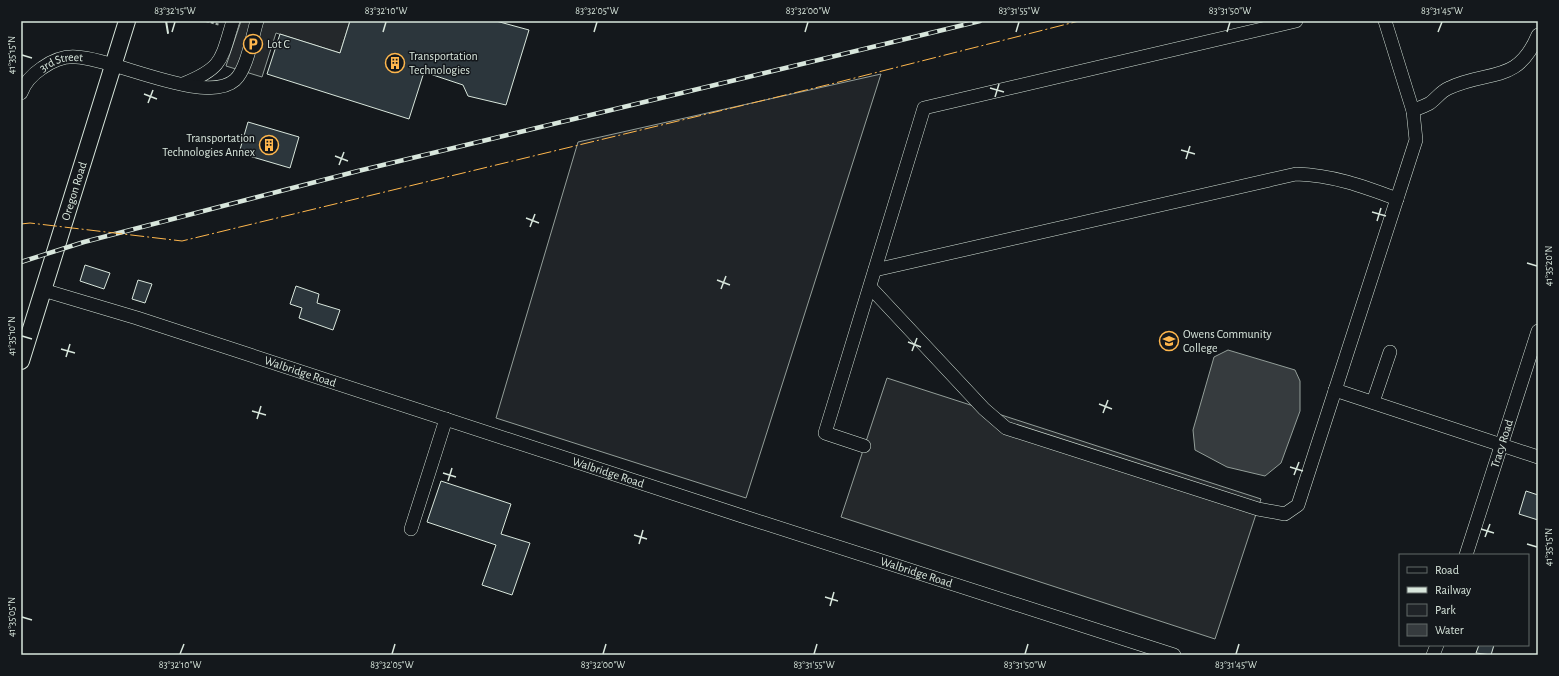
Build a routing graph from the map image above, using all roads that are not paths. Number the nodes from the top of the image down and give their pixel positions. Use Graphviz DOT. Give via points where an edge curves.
graph roads {
  1 [pos="127,21"];
  2 [pos="233,21"];
  3 [pos="258,21"];
  4 [pos="1296,21"];
  5 [pos="1385,21"];
  6 [pos="1538,35"];
  7 [pos="113,64"];
  8 [pos="181,84"];
  9 [pos="21,93"];
  10 [pos="1413,111"];
  11 [pos="1396,199"];
  12 [pos="875,270"];
  13 [pos="870,286"];
  14 [pos="43,290"];
  15 [pos="1538,331"];
  16 [pos="1390,352"];
  17 [pos="21,361"];
  18 [pos="1335,390"];
  19 [pos="1373,402"];
  20 [pos="446,419"];
  21 [pos="1501,445"];
  22 [pos="864,446"];
  23 [pos="1538,457"];
  24 [pos="411,529"];
  25 [pos="1466,554"];
  26 [pos="1174,655"];
  1 -- 7 [label="main road, Oregon Road"];
  2 -- 8 [label="street" via="216,67 203,76"];
  3 -- 8 [label="street, 3rd Street" via="241,73 234,81 221,87 209,88"];
  4 -- 12 [label="street" via="924,108"];
  5 -- 10 [label="street"];
  6 -- 10 [label="street" via="1531,51 1520,64 1497,75 1447,88 1429,103"];
  7 -- 8 [label="street, 3rd Street"];
  7 -- 9 [label="street, 3rd Street" via="77,57 63,58 34,73"];
  7 -- 14 [label="main road, Oregon Road"];
  10 -- 11 [label="street" via="1416,140"];
  11 -- 12 [label="street" via="1355,183 1318,175 1296,174"];
  11 -- 18 [label="street"];
  12 -- 13 [label="street"];
  13 -- 18 [label="street" via="984,409 1006,428 1258,509 1285,514 1298,505"];
  13 -- 22 [label="street" via="825,433"];
  14 -- 17 [label="main road, Oregon Road"];
  14 -- 20 [label="street, Walbridge Road"];
  15 -- 21 [label="street, Tracy Road"];
  16 -- 19 [label="street"];
  18 -- 19 [label="street"];
  19 -- 21 [label="street"];
  20 -- 24 [label="street"];
  20 -- 26 [label="street, Walbridge Road"];
  21 -- 23 [label="street"];
  21 -- 25 [label="street, Tracy Road"];
}
